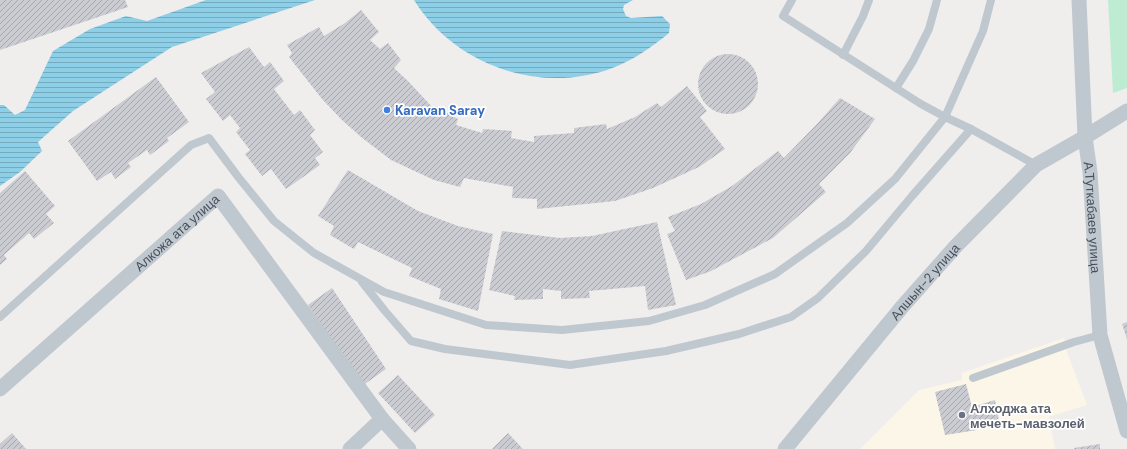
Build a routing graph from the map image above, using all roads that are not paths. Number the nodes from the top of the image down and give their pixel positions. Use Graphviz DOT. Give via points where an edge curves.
graph roads {
  1 [pos="792,0"];
  2 [pos="869,0"];
  3 [pos="937,0"];
  4 [pos="991,0"];
  5 [pos="1079,0"];
  6 [pos="843,55"];
  7 [pos="896,88"];
  8 [pos="1127,111"];
  9 [pos="945,117"];
  10 [pos="971,129"];
  11 [pos="1085,137"];
  12 [pos="1036,164"];
  13 [pos="359,278"];
  14 [pos="0,317"];
  15 [pos="1100,335"];
  16 [pos="973,378"];
  17 [pos="1121,381"];
  18 [pos="0,389"];
  19 [pos="382,419"];
  20 [pos="1127,431"];
  21 [pos="350,449"];
  22 [pos="409,449"];
  23 [pos="785,449"];
  1 -- 6 [label="lane" via="783,16"];
  2 -- 6 [label="lane"];
  3 -- 7 [label="lane" via="929,29"];
  4 -- 9 [label="lane" via="984,31"];
  5 -- 11 [label="street, А.Туткабаев улица"];
  6 -- 7 [label="lane"];
  7 -- 9 [label="lane"];
  8 -- 11 [label="street"];
  9 -- 10 [label="lane"];
  9 -- 13 [label="lane" via="895,179 847,223 775,274 705,305 649,320 562,330 486,325 384,292"];
  10 -- 12 [label="lane"];
  10 -- 13 [label="lane" via="866,251 818,298 791,316 739,334 666,351 570,365 445,349 411,341"];
  11 -- 12 [label="street, Алшын-2 улица"];
  11 -- 15 [label="street, А.Туткабаев улица" via="1090,172"];
  12 -- 23 [label="street, Алшын-2 улица" via="956,246 902,307"];
  13 -- 14 [label="lane" via="314,253 274,221 209,138 191,145"];
  15 -- 16 [label="lane"];
  15 -- 17 [label="street, А.Туткабаев улица"];
  17 -- 20 [label="street, А.Туткабаев улица"];
  18 -- 19 [label="street, Алкожа ата улица" via="218,196"];
  19 -- 21 [label="street"];
  19 -- 22 [label="street"];
}
